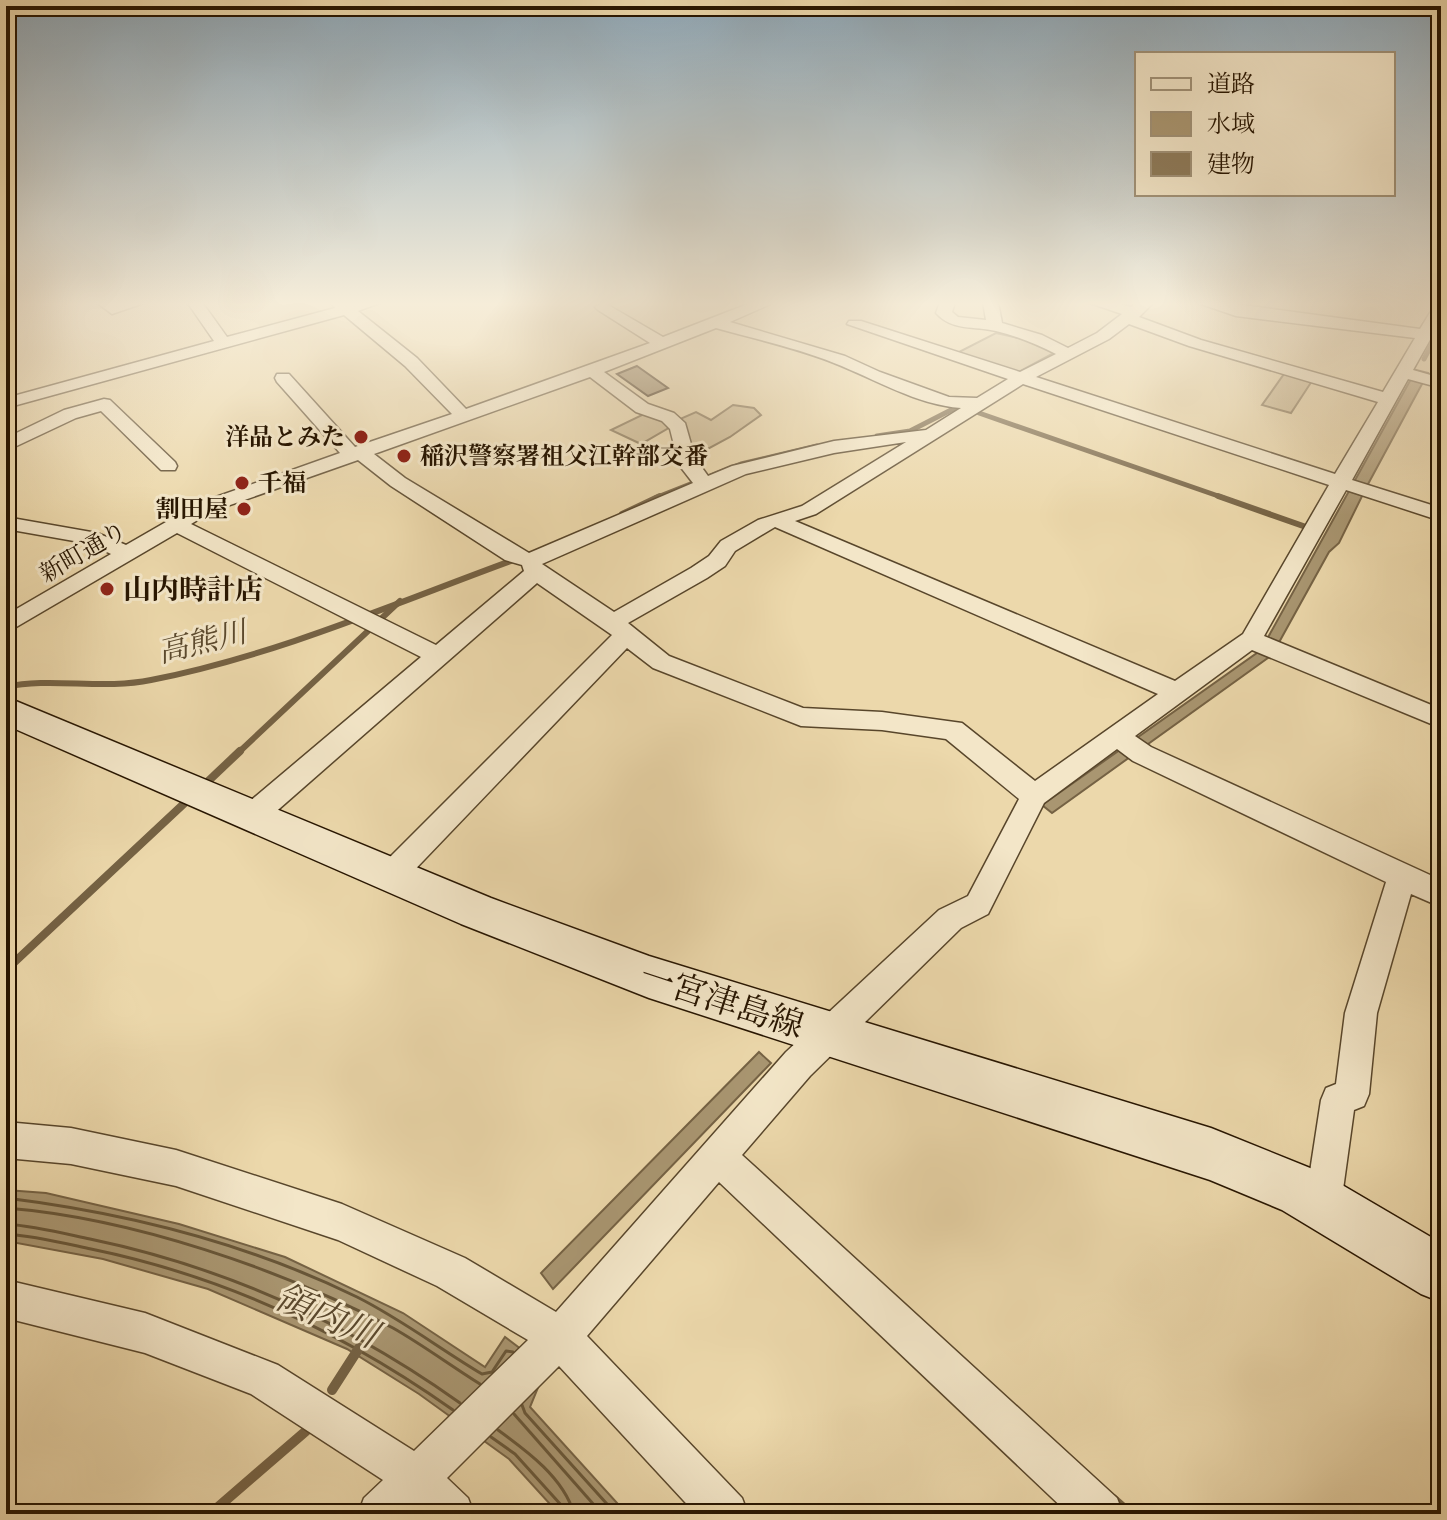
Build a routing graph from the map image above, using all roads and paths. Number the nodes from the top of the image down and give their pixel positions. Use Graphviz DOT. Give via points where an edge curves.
graph roads {
  1 [pos="98,373"];
  2 [pos="422,373"];
  3 [pos="587,373"];
  4 [pos="595,373"];
  5 [pos="868,373"];
  6 [pos="1006,373"];
  7 [pos="1032,373"];
  8 [pos="1298,373"];
  9 [pos="1420,377"];
  10 [pos="283,378"];
  11 [pos="1022,378"];
  12 [pos="1388,399"];
  13 [pos="947,402"];
  14 [pos="6,403"];
  15 [pos="981,404"];
  16 [pos="464,417"];
  17 [pos="934,432"];
  18 [pos="6,445"];
  19 [pos="356,453"];
  20 [pos="168,466"];
  21 [pos="699,479"];
  22 [pos="1352,486"];
  23 [pos="1441,515"];
  24 [pos="775,520"];
  25 [pos="6,523"];
  26 [pos="177,525"];
  27 [pos="128,554"];
  28 [pos="526,562"];
  29 [pos="6,625"];
  30 [pos="620,628"];
  31 [pos="1263,645"];
  32 [pos="438,656"];
  33 [pos="1177,692"];
  34 [pos="6,710"];
  35 [pos="1441,719"];
  36 [pos="1127,743"];
  37 [pos="1034,796"];
  38 [pos="253,815"];
  39 [pos="392,874"];
  40 [pos="1402,876"];
  41 [pos="1441,894"];
  42 [pos="828,1035"];
  43 [pos="6,1140"];
  44 [pos="717,1156"];
  45 [pos="1323,1204"];
  46 [pos="1441,1274"];
  47 [pos="6,1299"];
  48 [pos="556,1342"];
  49 [pos="425,1471"];
  50 [pos="380,1514"];
  51 [pos="452,1514"];
  52 [pos="726,1514"];
  53 [pos="1101,1514"];
  1 -- 14 [label="street" via="23,390"];
  2 -- 16 [label="street"];
  3 -- 16 [label="street, 新町通り"];
  4 -- 21 [label="street" via="679,427 686,463"];
  5 -- 13 [label="street"];
  6 -- 11 [label="street"];
  7 -- 11 [label="street"];
  8 -- 12 [label="street"];
  9 -- 12 [label="street"];
  10 -- 19 [label="street"];
  11 -- 15 [label="street"];
  11 -- 22 [label="street"];
  12 -- 22 [label="street"];
  13 -- 15 [label="street"];
  13 -- 21 [label="street" via="900,427 750,453"];
  15 -- 17 [label="street"];
  16 -- 19 [label="street, 新町通り"];
  17 -- 21 [label="street" via="834,447"];
  17 -- 24 [label="street" via="809,510"];
  18 -- 20 [label="street" via="104,404"];
  19 -- 26 [label="street, 新町通り" via="206,507"];
  19 -- 28 [label="street"];
  21 -- 28 [label="street"];
  22 -- 23 [label="street"];
  22 -- 31 [label="street"];
  24 -- 30 [label="street" via="728,546 717,561"];
  24 -- 33 [label="street"];
  25 -- 27 [label="street" via="97,539"];
  26 -- 27 [label="street, 新町通り"];
  26 -- 32 [label="street"];
  27 -- 29 [label="street, 新町通り"];
  28 -- 30 [label="street"];
  28 -- 32 [label="street"];
  30 -- 37 [label="street" via="661,662 801,717 953,730"];
  30 -- 39 [label="street"];
  31 -- 33 [label="street"];
  31 -- 35 [label="street"];
  32 -- 38 [label="street"];
  33 -- 36 [label="street"];
  34 -- 38 [label="main road, 一宮津島線"];
  36 -- 37 [label="street"];
  36 -- 40 [label="street"];
  37 -- 42 [label="street" via="978,905 950,919"];
  38 -- 39 [label="main road, 一宮津島線"];
  39 -- 42 [label="main road, 一宮津島線" via="649,977"];
  40 -- 41 [label="street"];
  40 -- 45 [label="street" via="1361,1013 1352,1094 1338,1100"];
  42 -- 44 [label="street"];
  42 -- 45 [label="main road, 一宮津島線" via="1211,1154"];
  43 -- 48 [label="street" via="71,1146 176,1168 342,1223 451,1272"];
  44 -- 48 [label="street"];
  44 -- 53 [label="street"];
  45 -- 46 [label="main road, 一宮津島線"];
  47 -- 49 [label="street" via="145,1333 264,1379"];
  48 -- 49 [label="street"];
  48 -- 52 [label="street"];
  49 -- 50 [label="street"];
  49 -- 51 [label="street"];
}
